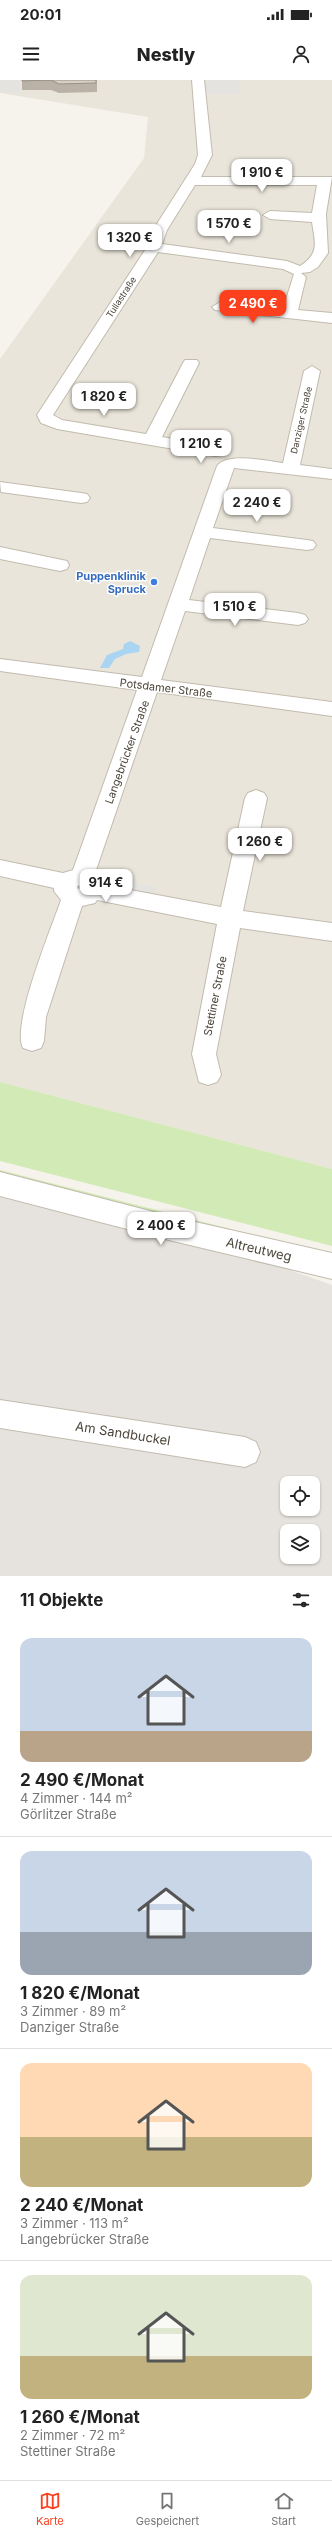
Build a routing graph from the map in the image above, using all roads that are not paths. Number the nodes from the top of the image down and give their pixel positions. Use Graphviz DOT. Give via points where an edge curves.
graph roads {
  1 [pos="198,80"];
  2 [pos="192,181"];
  3 [pos="328,181"];
  4 [pos="270,215"];
  5 [pos="319,218"];
  6 [pos="154,247"];
  7 [pos="300,272"];
  8 [pos="220,307"];
  9 [pos="289,314"];
  10 [pos="332,318"];
  11 [pos="192,363"];
  12 [pos="312,371"];
  13 [pos="46,419"];
  14 [pos="152,440"];
  15 [pos="226,460"];
  16 [pos="290,469"];
  17 [pos="332,474"];
  18 [pos="0,486"];
  19 [pos="81,498"];
  20 [pos="203,532"];
  21 [pos="307,545"];
  22 [pos="0,553"];
  23 [pos="60,565"];
  24 [pos="176,604"];
  25 [pos="298,619"];
  26 [pos="0,665"];
  27 [pos="151,686"];
  28 [pos="332,708"];
  29 [pos="256,798"];
  30 [pos="0,868"];
  31 [pos="78,887"];
  32 [pos="230,918"];
  33 [pos="332,932"];
  34 [pos="32,1042"];
  35 [pos="208,1075"];
  36 [pos="0,1184"];
  37 [pos="332,1266"];
  38 [pos="0,1414"];
  39 [pos="245,1452"];
  1 -- 2 [label="street, Tullastraße" via="205,155"];
  2 -- 3 [label="street"];
  2 -- 6 [label="street, Tullastraße" via="160,230"];
  3 -- 5 [label="street"];
  4 -- 5 [label="street"];
  5 -- 7 [label="street" via="324,242 315,264"];
  6 -- 7 [label="street" via="287,265"];
  6 -- 13 [label="street, Tullastraße" via="46,412"];
  7 -- 9 [label="street"];
  8 -- 9 [label="street"];
  9 -- 10 [label="street"];
  11 -- 14 [label="street"];
  12 -- 16 [label="street, Danziger Straße"];
  13 -- 14 [label="street, Danziger Straße" via="57,424"];
  14 -- 15 [label="street, Danziger Straße"];
  15 -- 16 [label="street, Danziger Straße"];
  15 -- 20 [label="street, Langebrücker Straße"];
  16 -- 17 [label="street, Danziger Straße"];
  18 -- 19 [label="street"];
  20 -- 21 [label="street"];
  20 -- 24 [label="street, Langebrücker Straße"];
  22 -- 23 [label="street"];
  24 -- 25 [label="street"];
  24 -- 27 [label="street, Langebrücker Straße"];
  26 -- 27 [label="street, Potsdamer Straße"];
  27 -- 28 [label="street, Potsdamer Straße"];
  27 -- 31 [label="street, Langebrücker Straße"];
  29 -- 32 [label="street, Stettiner Straße"];
  30 -- 31 [label="street"];
  31 -- 32 [label="street"];
  31 -- 34 [label="street" via="34,1017"];
  32 -- 33 [label="street"];
  32 -- 35 [label="street, Stettiner Straße" via="204,1054"];
  36 -- 37 [label="street, Altreutweg" via="173,1229"];
  38 -- 39 [label="street, Am Sandbuckel"];
}
